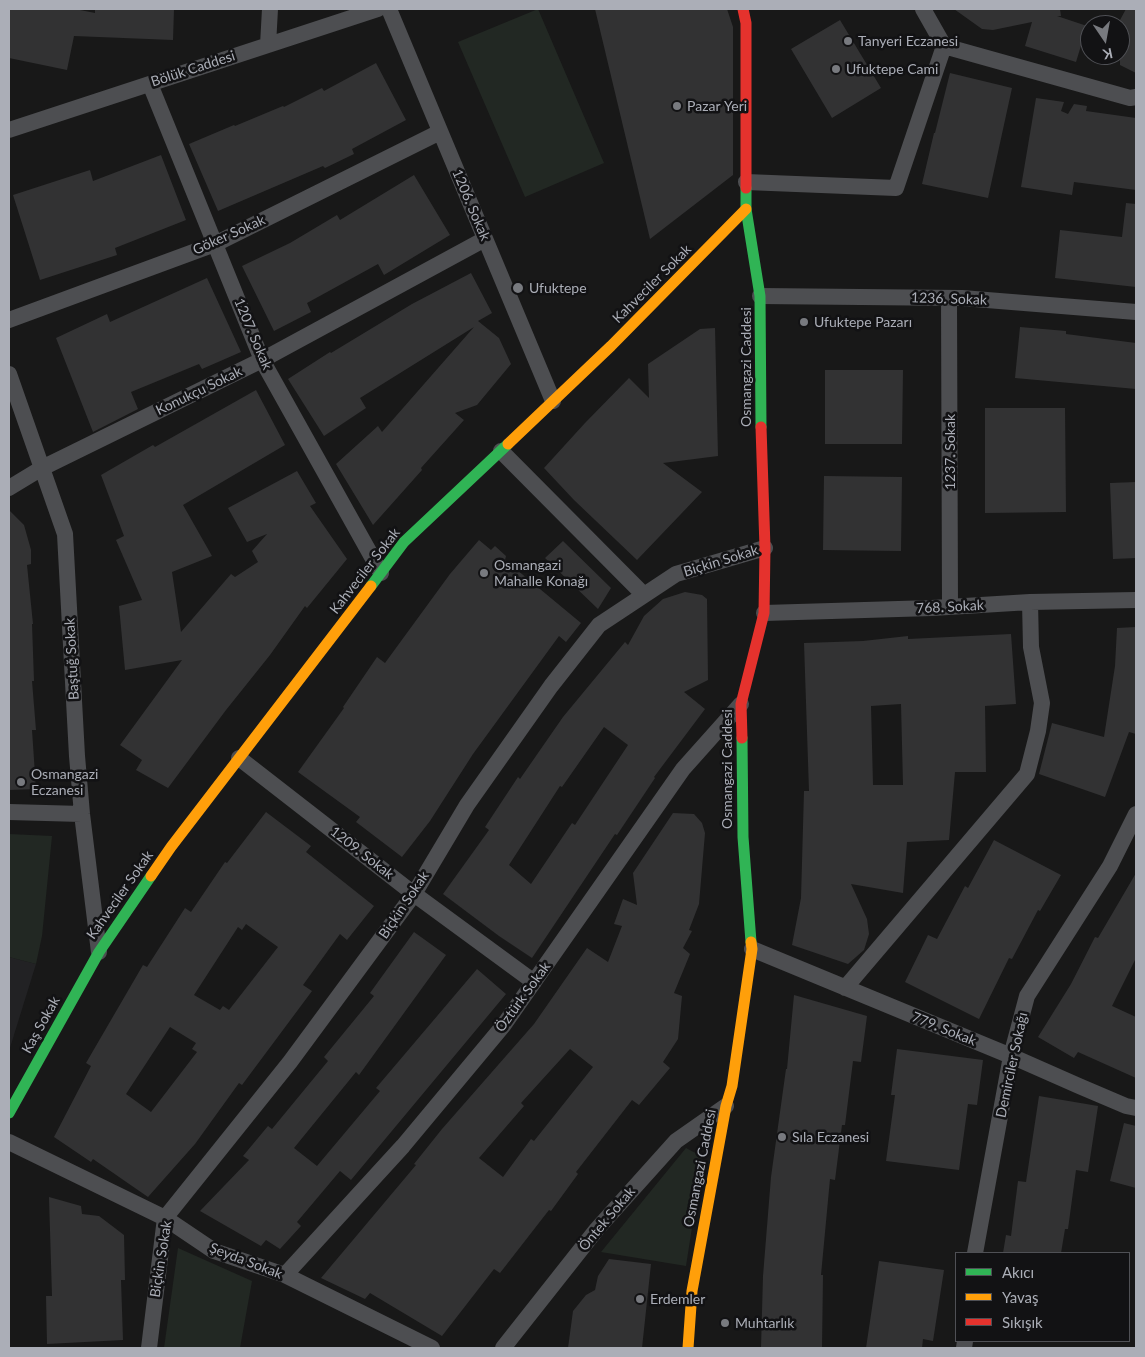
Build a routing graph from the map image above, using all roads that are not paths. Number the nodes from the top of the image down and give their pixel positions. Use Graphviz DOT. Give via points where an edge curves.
graph roads {
  1 [pos="270,9"];
  2 [pos="378,9"];
  3 [pos="389,9"];
  4 [pos="743,9"];
  5 [pos="924,9"];
  6 [pos="268,45"];
  7 [pos="944,46"];
  8 [pos="150,84"];
  9 [pos="1136,97"];
  10 [pos="9,130"];
  11 [pos="440,132"];
  12 [pos="746,182"];
  13 [pos="746,209"];
  14 [pos="485,240"];
  15 [pos="215,244"];
  16 [pos="760,296"];
  17 [pos="949,298"];
  18 [pos="1136,312"];
  19 [pos="9,320"];
  20 [pos="262,360"];
  21 [pos="9,374"];
  22 [pos="552,401"];
  23 [pos="501,451"];
  24 [pos="42,468"];
  25 [pos="9,488"];
  26 [pos="765,548"];
  27 [pos="380,573"];
  28 [pos="644,595"];
  29 [pos="1136,600"];
  30 [pos="1030,602"];
  31 [pos="950,607"];
  32 [pos="764,613"];
  33 [pos="742,704"];
  34 [pos="239,758"];
  35 [pos="9,812"];
  36 [pos="82,814"];
  37 [pos="1136,814"];
  38 [pos="414,894"];
  39 [pos="752,949"];
  40 [pos="99,952"];
  41 [pos="534,982"];
  42 [pos="845,988"];
  43 [pos="1011,1056"];
  44 [pos="726,1106"];
  45 [pos="1136,1108"];
  46 [pos="9,1113"];
  47 [pos="9,1142"];
  48 [pos="165,1218"];
  49 [pos="975,1252"];
  50 [pos="284,1275"];
  51 [pos="149,1348"];
  52 [pos="432,1348"];
  53 [pos="503,1348"];
  54 [pos="688,1348"];
  1 -- 6 [label="street"];
  2 -- 6 [label="street, Bölük Caddesi"];
  3 -- 11 [label="street, 1206. Sokak"];
  4 -- 12 [label="main road, Osmangazi Caddesi" via="746,23"];
  5 -- 7 [label="street"];
  6 -- 8 [label="street, Bölük Caddesi"];
  7 -- 9 [label="street" via="1130,98"];
  7 -- 12 [label="street" via="896,188"];
  8 -- 10 [label="street, Bölük Caddesi"];
  8 -- 15 [label="street, 1207. Sokak"];
  11 -- 14 [label="street, 1206. Sokak"];
  11 -- 15 [label="street, Göker Sokak"];
  12 -- 13 [label="main road, Osmangazi Caddesi"];
  13 -- 16 [label="main road, Osmangazi Caddesi"];
  13 -- 22 [label="main road, Kahveciler Sokak"];
  14 -- 20 [label="street, Konukçu Sokak"];
  14 -- 22 [label="street, 1206. Sokak"];
  15 -- 19 [label="street, Göker Sokak"];
  15 -- 20 [label="street, 1207. Sokak"];
  16 -- 17 [label="street, 1236. Sokak"];
  16 -- 26 [label="main road, Osmangazi Caddesi"];
  17 -- 18 [label="street, 1236. Sokak"];
  17 -- 31 [label="street, 1237. Sokak"];
  20 -- 24 [label="street, Konukçu Sokak"];
  20 -- 27 [label="street, 1207. Sokak"];
  21 -- 24 [label="street, Baştuğ Sokak"];
  22 -- 23 [label="main road, Kahveciler Sokak"];
  23 -- 27 [label="main road, Kahveciler Sokak" via="404,542"];
  23 -- 28 [label="street"];
  24 -- 25 [label="street, Konukçu Sokak"];
  24 -- 36 [label="street, Baştuğ Sokak" via="65,534"];
  26 -- 28 [label="street, Biçkin Sokak" via="676,574"];
  26 -- 32 [label="main road, Osmangazi Caddesi"];
  27 -- 34 [label="main road, Kahveciler Sokak"];
  28 -- 38 [label="street, Biçkin Sokak" via="599,626 551,686 467,805"];
  29 -- 30 [label="street, 768. Sokak"];
  30 -- 31 [label="street, 768. Sokak"];
  30 -- 42 [label="street" via="1031,646 1042,703 1027,774"];
  31 -- 32 [label="street, 768. Sokak"];
  32 -- 33 [label="main road, Osmangazi Caddesi"];
  33 -- 39 [label="main road, Osmangazi Caddesi" via="743,837"];
  33 -- 41 [label="street, Öztürk Sokak" via="683,768"];
  34 -- 38 [label="street, 1209. Sokak"];
  34 -- 40 [label="main road, Kahveciler Sokak" via="171,847"];
  35 -- 36 [label="street"];
  36 -- 40 [label="street, Baştuğ Sokak"];
  37 -- 43 [label="street, Demirciler Sokağı" via="1110,866 1027,996"];
  38 -- 41 [label="street, 1209. Sokak"];
  38 -- 48 [label="street, Biçkin Sokak" via="290,1062"];
  39 -- 42 [label="street, 779. Sokak"];
  39 -- 44 [label="main road, Osmangazi Caddesi" via="732,1086"];
  40 -- 46 [label="main road, Kaş Sokak"];
  41 -- 50 [label="street, Öztürk Sokak" via="503,1026 404,1146"];
  42 -- 43 [label="street, 779. Sokak"];
  43 -- 45 [label="street, 779. Sokak"];
  43 -- 49 [label="street, Demirciler Sokağı"];
  44 -- 53 [label="street, Öntek Sokak" via="676,1140 597,1229"];
  44 -- 54 [label="main road, Osmangazi Caddesi" via="692,1290"];
  47 -- 48 [label="street, Şeyda Sokak"];
  48 -- 50 [label="street, Şeyda Sokak" via="214,1251"];
  48 -- 51 [label="street, Biçkin Sokak"];
  50 -- 52 [label="street, Şeyda Sokak"];
}
